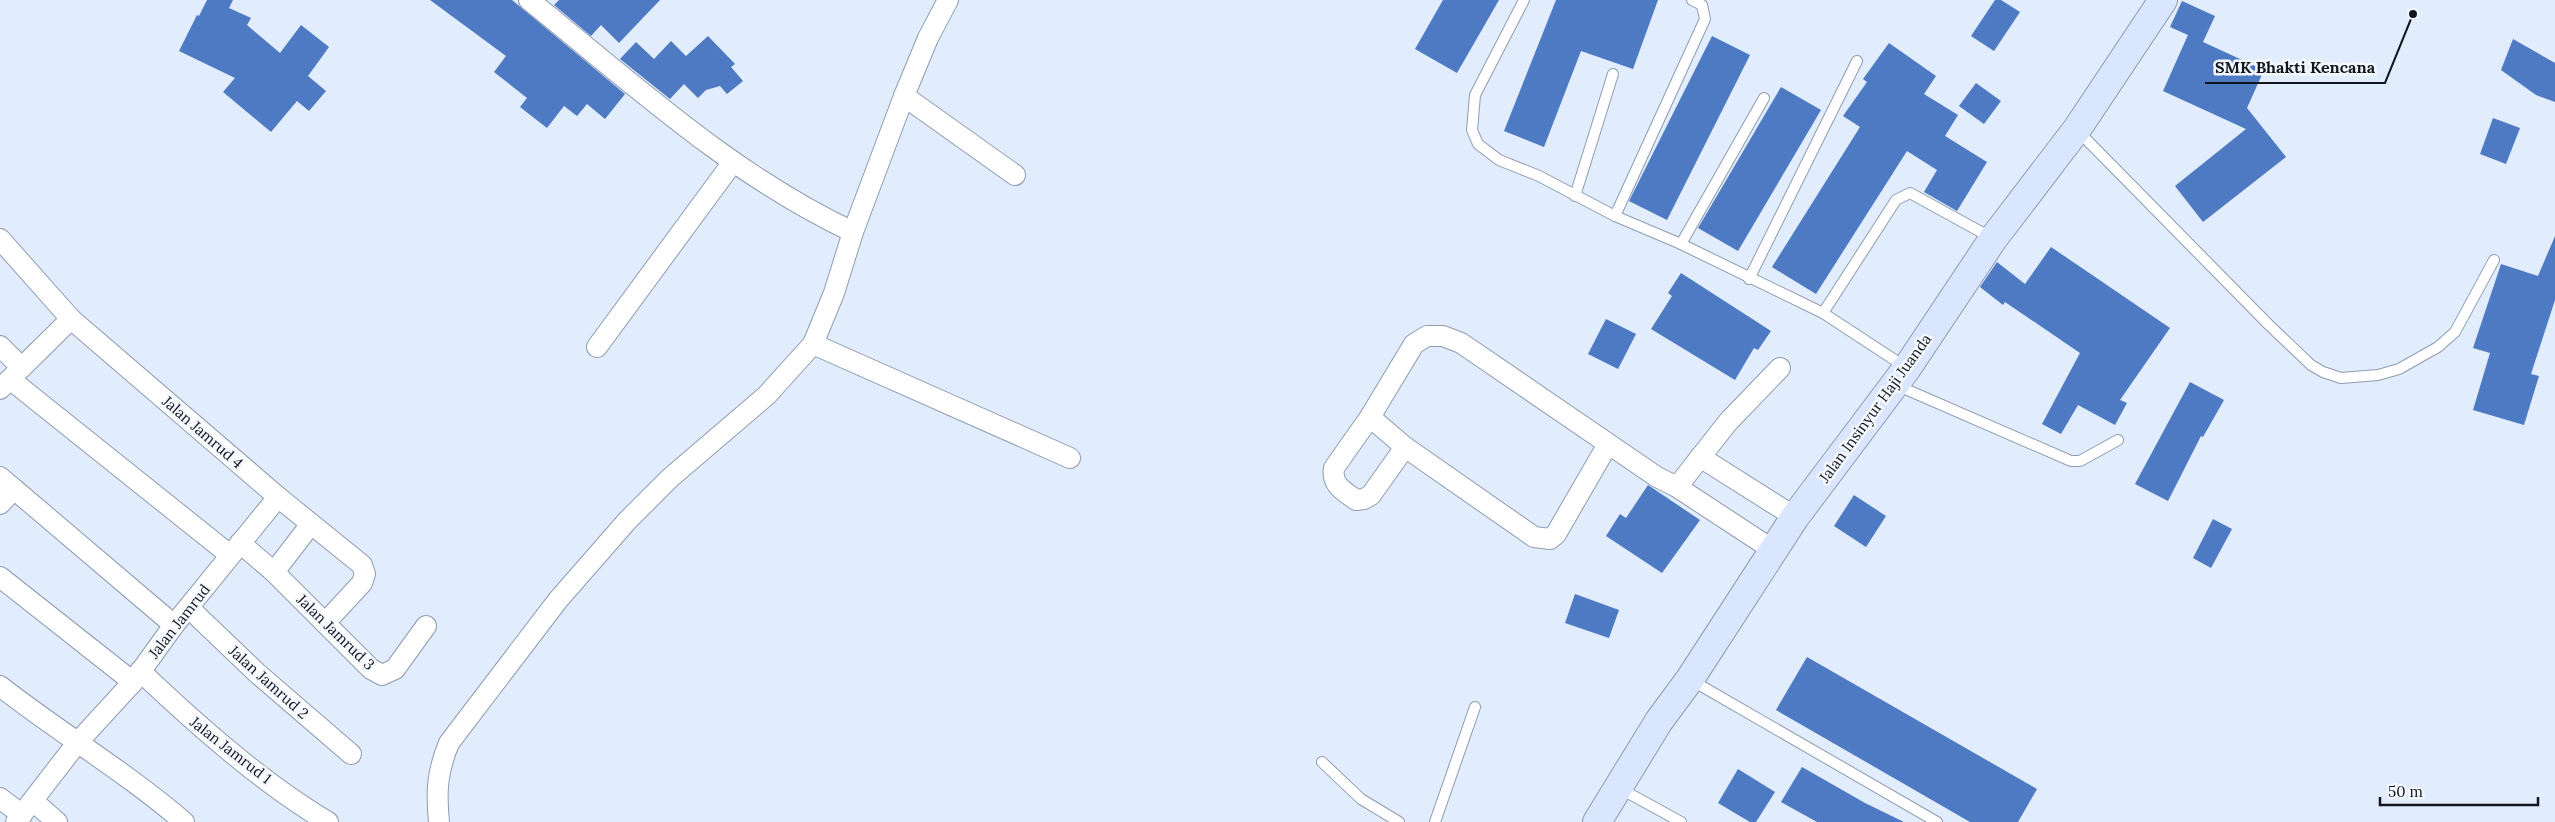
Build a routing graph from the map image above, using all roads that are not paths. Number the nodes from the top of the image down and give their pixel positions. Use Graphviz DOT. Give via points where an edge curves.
graph roads {
  1 [pos="528,0"];
  2 [pos="948,0"];
  3 [pos="1524,0"];
  4 [pos="1692,0"];
  5 [pos="2163,0"];
  6 [pos="1856,60"];
  7 [pos="1612,74"];
  8 [pos="904,96"];
  9 [pos="1764,98"];
  10 [pos="2077,129"];
  11 [pos="733,162"];
  12 [pos="1015,175"];
  13 [pos="1575,196"];
  14 [pos="1615,216"];
  15 [pos="853,232"];
  16 [pos="0,239"];
  17 [pos="1994,239"];
  18 [pos="1681,244"];
  19 [pos="2494,260"];
  20 [pos="1749,279"];
  21 [pos="1823,313"];
  22 [pos="71,319"];
  23 [pos="812,344"];
  24 [pos="0,346"];
  25 [pos="597,347"];
  26 [pos="1780,368"];
  27 [pos="1901,376"];
  28 [pos="10,379"];
  29 [pos="1370,417"];
  30 [pos="2118,440"];
  31 [pos="1608,444"];
  32 [pos="1404,447"];
  33 [pos="1700,457"];
  34 [pos="1070,458"];
  35 [pos="7,483"];
  36 [pos="1677,487"];
  37 [pos="278,497"];
  38 [pos="0,504"];
  39 [pos="1795,517"];
  40 [pos="311,524"];
  41 [pos="235,549"];
  42 [pos="1773,550"];
  43 [pos="274,572"];
  44 [pos="0,577"];
  45 [pos="189,608"];
  46 [pos="325,623"];
  47 [pos="174,625"];
  48 [pos="426,626"];
  49 [pos="136,676"];
  50 [pos="1690,679"];
  51 [pos="0,686"];
  52 [pos="1475,706"];
  53 [pos="77,743"];
  54 [pos="351,754"];
  55 [pos="1322,762"];
  56 [pos="1618,787"];
  57 [pos="0,798"];
  58 [pos="23,813"];
  59 [pos="57,822"];
  60 [pos="184,822"];
  61 [pos="328,822"];
  62 [pos="440,822"];
  63 [pos="1399,822"];
  64 [pos="1435,822"];
  65 [pos="1597,822"];
  66 [pos="1681,822"];
  67 [pos="1937,822"];
  1 -- 11 [label="street"];
  2 -- 8 [label="street"];
  3 -- 13 [label="lane" via="1475,94 1472,130 1478,144 1499,160 1539,176"];
  4 -- 14 [label="lane" via="1702,5 1705,18"];
  5 -- 10 [label="main road, Jalan Insinyur Haji Juanda"];
  6 -- 20 [label="lane"];
  7 -- 13 [label="lane"];
  8 -- 12 [label="street"];
  8 -- 15 [label="street"];
  9 -- 18 [label="lane"];
  10 -- 17 [label="main road, Jalan Insinyur Haji Juanda"];
  10 -- 19 [label="lane" via="2311,365 2341,378 2399,370 2438,347 2455,332"];
  11 -- 15 [label="street" via="823,218"];
  11 -- 25 [label="street"];
  13 -- 14 [label="lane"];
  14 -- 18 [label="lane"];
  15 -- 23 [label="street" via="834,293"];
  16 -- 22 [label="street, Jalan Jamrud 4"];
  17 -- 21 [label="lane" via="1910,194 1896,200"];
  17 -- 27 [label="main road, Jalan Insinyur Haji Juanda"];
  18 -- 20 [label="lane"];
  20 -- 21 [label="lane"];
  21 -- 27 [label="lane"];
  22 -- 28 [label="street"];
  22 -- 37 [label="street, Jalan Jamrud 4"];
  23 -- 34 [label="street"];
  23 -- 62 [label="street" via="768,395 670,478 627,521 558,600 449,743 440,765 437,796"];
  24 -- 28 [label="street, Jalan Jamrud 3"];
  26 -- 33 [label="street" via="1744,403"];
  27 -- 30 [label="lane" via="2071,461 2080,461"];
  27 -- 39 [label="main road, Jalan Insinyur Haji Juanda"];
  28 -- 41 [label="street, Jalan Jamrud 3"];
  29 -- 31 [label="street" via="1414,344 1427,336 1443,336 1461,343"];
  29 -- 32 [label="street"];
  29 -- 32 [label="street" via="1334,468 1332,477 1335,484 1356,500 1364,499 1371,495"];
  31 -- 32 [label="street" via="1556,534 1543,540 1534,538"];
  31 -- 36 [label="street"];
  33 -- 36 [label="street"];
  33 -- 39 [label="street"];
  35 -- 38 [label="street"];
  35 -- 47 [label="street"];
  36 -- 42 [label="street"];
  37 -- 40 [label="street, Jalan Jamrud 4"];
  37 -- 41 [label="street, Jalan Jamrud"];
  39 -- 42 [label="main road, Jalan Insinyur Haji Juanda"];
  40 -- 43 [label="street"];
  40 -- 46 [label="street, Jalan Jamrud 4" via="362,565 365,574 362,583"];
  41 -- 43 [label="street, Jalan Jamrud 3"];
  41 -- 45 [label="street, Jalan Jamrud"];
  42 -- 50 [label="main road, Jalan Insinyur Haji Juanda"];
  43 -- 46 [label="street, Jalan Jamrud 3"];
  44 -- 49 [label="street, Jalan Jamrud 1"];
  45 -- 47 [label="street, Jalan Jamrud"];
  45 -- 54 [label="street, Jalan Jamrud 2" via="257,673"];
  46 -- 48 [label="street, Jalan Jamrud 3" via="371,669 382,675 395,669"];
  47 -- 49 [label="street, Jalan Jamrud"];
  49 -- 53 [label="street, Jalan Jamrud"];
  49 -- 61 [label="street, Jalan Jamrud 1" via="307,810"];
  50 -- 56 [label="main road, Jalan Insinyur Haji Juanda"];
  50 -- 67 [label="lane"];
  51 -- 53 [label="street"];
  52 -- 64 [label="lane"];
  53 -- 58 [label="street, Jalan Jamrud"];
  53 -- 60 [label="street" via="149,792"];
  55 -- 63 [label="lane" via="1360,799"];
  56 -- 65 [label="main road, Jalan Insinyur Haji Juanda"];
  56 -- 66 [label="lane"];
  57 -- 58 [label="street"];
  58 -- 59 [label="street"];
}
